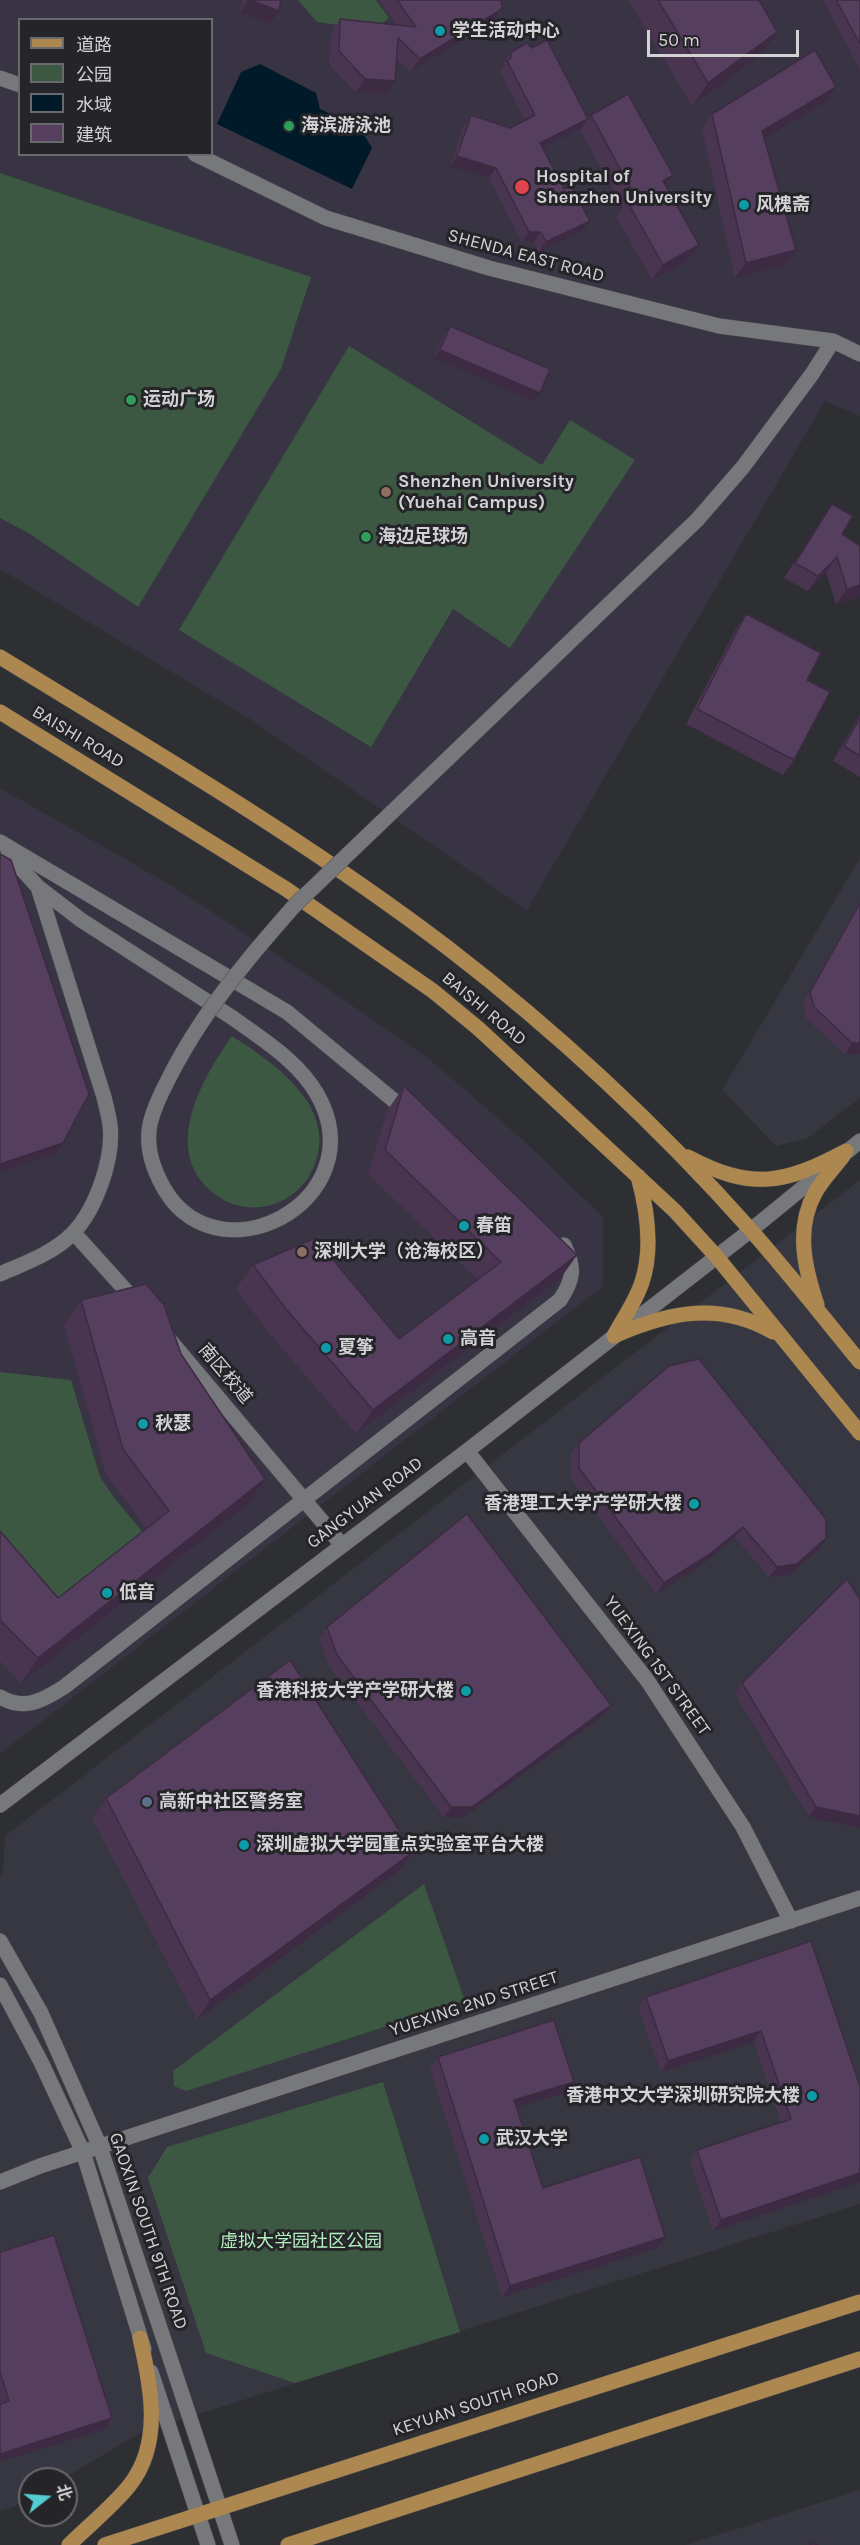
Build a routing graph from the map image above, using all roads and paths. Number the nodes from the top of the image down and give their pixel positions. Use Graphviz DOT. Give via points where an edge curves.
graph roads {
  1 [pos="0,78"];
  2 [pos="18,84"];
  3 [pos="199,156"];
  4 [pos="833,341"];
  5 [pos="860,354"];
  6 [pos="0,657"];
  7 [pos="0,712"];
  8 [pos="0,842"];
  9 [pos="0,848"];
  10 [pos="38,887"];
  11 [pos="424,1126"];
  12 [pos="860,1141"];
  13 [pos="674,1149"];
  14 [pos="846,1151"];
  15 [pos="638,1176"];
  16 [pos="751,1230"];
  17 [pos="552,1232"];
  18 [pos="74,1233"];
  19 [pos="716,1256"];
  20 [pos="0,1274"];
  21 [pos="146,1313"];
  22 [pos="820,1314"];
  23 [pos="162,1331"];
  24 [pos="614,1336"];
  25 [pos="781,1336"];
  26 [pos="860,1362"];
  27 [pos="860,1433"];
  28 [pos="467,1451"];
  29 [pos="303,1498"];
  30 [pos="342,1545"];
  31 [pos="0,1697"];
  32 [pos="0,1805"];
  33 [pos="860,1898"];
  34 [pos="791,1921"];
  35 [pos="0,1941"];
  36 [pos="0,1985"];
  37 [pos="100,2147"];
  38 [pos="83,2152"];
  39 [pos="0,2182"];
  40 [pos="860,2301"];
  41 [pos="140,2338"];
  42 [pos="860,2359"];
  43 [pos="220,2508"];
  44 [pos="198,2515"];
  45 [pos="69,2545"];
  46 [pos="105,2545"];
  47 [pos="208,2545"];
  48 [pos="232,2545"];
  49 [pos="288,2545"];
  1 -- 2 [label="street"];
  3 -- 4 [label="street, SHENDA EAST ROAD" via="326,218 489,268 719,326"];
  4 -- 5 [label="street, SHENDA EAST ROAD"];
  4 -- 10 [label="street, bridge" via="743,467 697,520 295,905 226,987 220,996 214,1004 208,1013 196,1030 155,1106 149,1147 154,1168 164,1189 178,1205 192,1216 221,1228 255,1228 285,1217 316,1187 329,1140 324,1107 310,1082 286,1058 233,1018 214,1006 205,1000 186,987 81,920"];
  6 -- 13 [label="main road, BAISHI ROAD" via="237,801 380,897 514,1002"];
  7 -- 15 [label="main road, BAISHI ROAD" via="235,855 433,991 480,1029"];
  8 -- 11 [label="street" via="287,1012"];
  9 -- 10 [label="street"];
  10 -- 18 [label="street" via="110,1126 110,1149 102,1181 92,1207"];
  12 -- 14 [label="street, GANGYUAN ROAD"];
  13 -- 14 [label="main road" via="710,1168 750,1180 814,1168"];
  13 -- 16 [label="main road, BAISHI ROAD"];
  14 -- 16 [label="street, GANGYUAN ROAD"];
  14 -- 22 [label="main road" via="815,1192 806,1213 804,1253"];
  15 -- 19 [label="main road, BAISHI ROAD"];
  15 -- 24 [label="main road" via="647,1228 646,1259 642,1282"];
  16 -- 19 [label="street, GANGYUAN ROAD"];
  16 -- 22 [label="main road, BAISHI ROAD"];
  17 -- 29 [label="street" via="561,1240 572,1262 570,1284 560,1300"];
  18 -- 20 [label="street" via="39,1256"];
  18 -- 21 [label="street"];
  19 -- 24 [label="street, GANGYUAN ROAD"];
  19 -- 25 [label="main road, BAISHI ROAD"];
  22 -- 26 [label="main road, BAISHI ROAD"];
  23 -- 29 [label="street, 南区校道"];
  24 -- 25 [label="main road" via="667,1316 709,1312 756,1322"];
  24 -- 28 [label="street, GANGYUAN ROAD"];
  25 -- 27 [label="main road, BAISHI ROAD"];
  28 -- 30 [label="street, GANGYUAN ROAD"];
  28 -- 34 [label="street, YUEXING 1ST STREET" via="647,1680 742,1827"];
  29 -- 30 [label="street, 南区校道"];
  29 -- 31 [label="street" via="45,1699 27,1705"];
  30 -- 32 [label="street, GANGYUAN ROAD"];
  33 -- 34 [label="street, YUEXING 2ND STREET"];
  34 -- 37 [label="street, YUEXING 2ND STREET"];
  35 -- 37 [label="street, GAOXIN SOUTH 9TH ROAD" via="41,2013"];
  36 -- 38 [label="street, GAOXIN SOUTH 9TH ROAD"];
  37 -- 38 [label="street, YUEXING 2ND STREET"];
  37 -- 43 [label="street, GAOXIN SOUTH 9TH ROAD"];
  38 -- 39 [label="street, YUEXING 2ND STREET"];
  38 -- 41 [label="street, GAOXIN SOUTH 9TH ROAD"];
  40 -- 43 [label="main road, KEYUAN SOUTH ROAD"];
  41 -- 44 [label="street, GAOXIN SOUTH 9TH ROAD"];
  41 -- 45 [label="main road" via="152,2412 148,2445 130,2485"];
  42 -- 49 [label="main road"];
  43 -- 44 [label="main road, KEYUAN SOUTH ROAD"];
  43 -- 48 [label="street, GAOXIN SOUTH 9TH ROAD"];
  44 -- 46 [label="main road, KEYUAN SOUTH ROAD"];
  44 -- 47 [label="street, GAOXIN SOUTH 9TH ROAD"];
}
